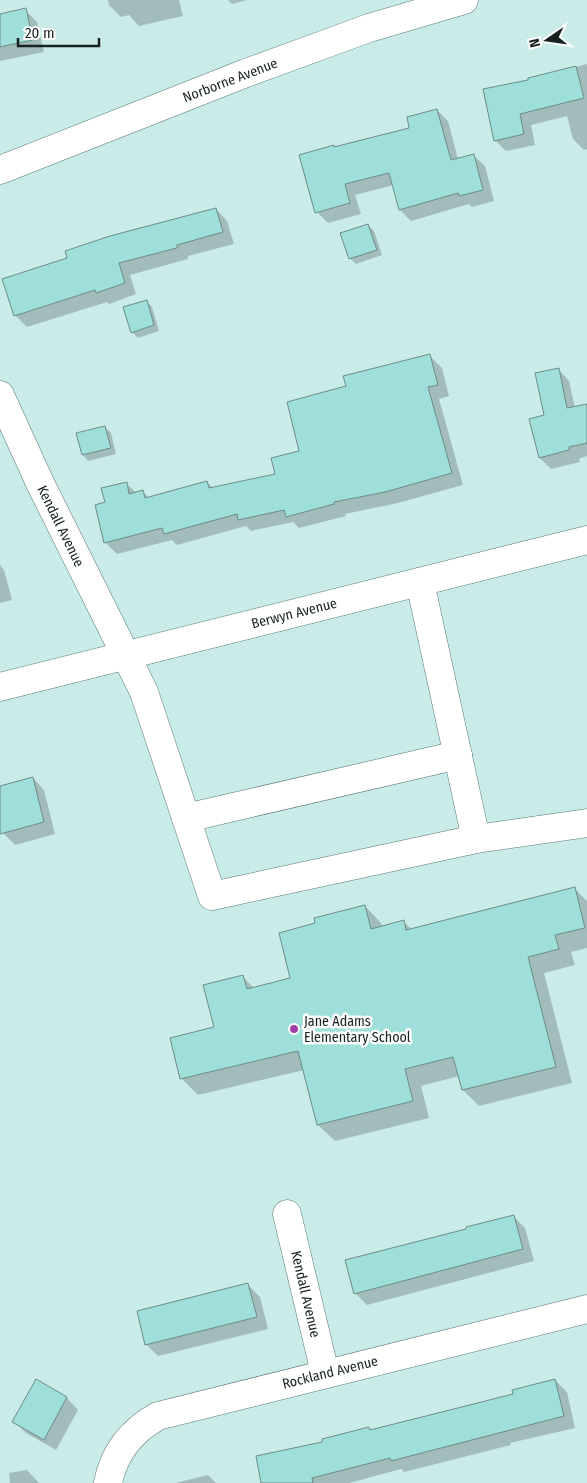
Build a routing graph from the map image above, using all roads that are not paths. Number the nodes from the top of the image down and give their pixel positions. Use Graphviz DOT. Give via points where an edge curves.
graph roads {
  1 [pos="464,0"];
  2 [pos="0,170"];
  3 [pos="0,395"];
  4 [pos="587,540"];
  5 [pos="420,582"];
  6 [pos="125,655"];
  7 [pos="0,687"];
  8 [pos="458,755"];
  9 [pos="186,818"];
  10 [pos="587,823"];
  11 [pos="476,839"];
  12 [pos="287,1214"];
  13 [pos="587,1309"];
  14 [pos="325,1373"];
  15 [pos="108,1483"];
  1 -- 2 [label="street, Norborne Avenue" via="369,28"];
  3 -- 6 [label="street, Kendall Avenue"];
  4 -- 5 [label="street, Berwyn Avenue"];
  5 -- 6 [label="street, Berwyn Avenue"];
  5 -- 8 [label="street"];
  6 -- 7 [label="street, Berwyn Avenue"];
  6 -- 9 [label="street, Kendall Avenue" via="144,692"];
  8 -- 9 [label="street"];
  8 -- 11 [label="street"];
  9 -- 11 [label="street, Kendall Avenue" via="212,896"];
  10 -- 11 [label="street"];
  12 -- 14 [label="street, Kendall Avenue"];
  13 -- 14 [label="street, Rockland Avenue"];
  14 -- 15 [label="street, Rockland Avenue" via="158,1416 130,1436 114,1459"];
}
